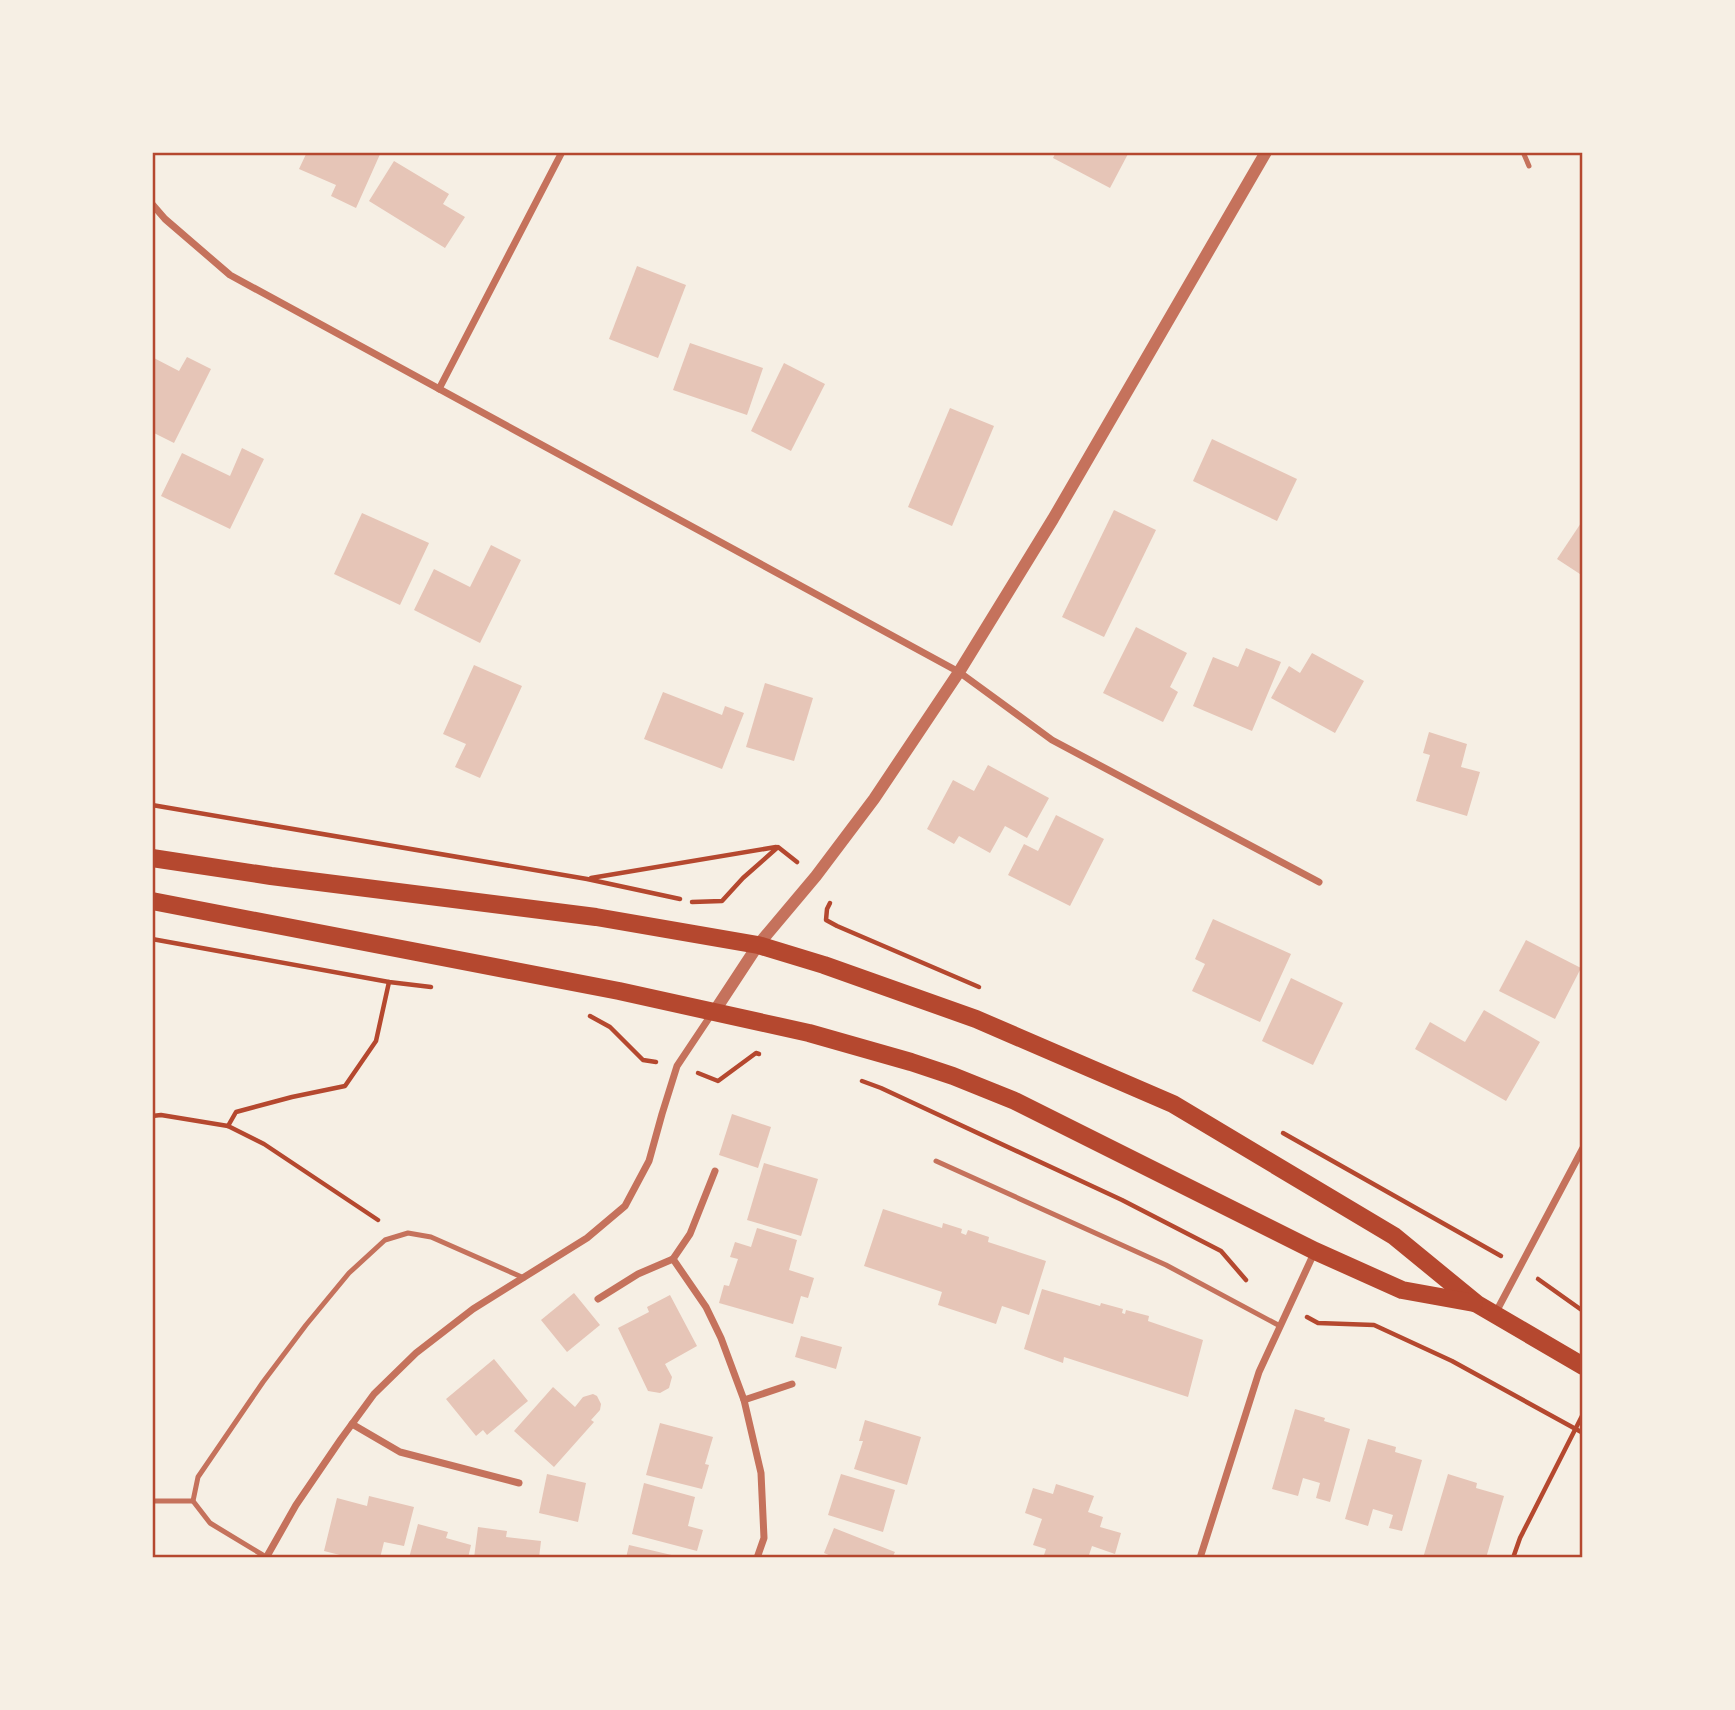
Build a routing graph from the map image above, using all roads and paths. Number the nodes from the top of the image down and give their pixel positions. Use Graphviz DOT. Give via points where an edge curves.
graph roads {
  1 [pos="562,152"];
  2 [pos="1266,152"];
  3 [pos="1523,152"];
  4 [pos="1530,166"];
  5 [pos="152,204"];
  6 [pos="439,389"];
  7 [pos="959,672"];
  8 [pos="152,805"];
  9 [pos="778,847"];
  10 [pos="152,858"];
  11 [pos="587,879"];
  12 [pos="1319,882"];
  13 [pos="642,891"];
  14 [pos="152,901"];
  15 [pos="692,902"];
  16 [pos="636,923"];
  17 [pos="152,939"];
  18 [pos="758,945"];
  19 [pos="389,982"];
  20 [pos="441,988"];
  21 [pos="619,991"];
  22 [pos="713,1012"];
  23 [pos="588,1015"];
  24 [pos="610,1027"];
  25 [pos="767,1055"];
  26 [pos="677,1066"];
  27 [pos="857,1079"];
  28 [pos="152,1116"];
  29 [pos="228,1126"];
  30 [pos="1583,1148"];
  31 [pos="936,1161"];
  32 [pos="715,1171"];
  33 [pos="385,1240"];
  34 [pos="1315,1251"];
  35 [pos="673,1259"];
  36 [pos="1519,1266"];
  37 [pos="524,1278"];
  38 [pos="598,1299"];
  39 [pos="1477,1304"];
  40 [pos="1289,1305"];
  41 [pos="1583,1311"];
  42 [pos="1494,1314"];
  43 [pos="1280,1326"];
  44 [pos="1583,1366"];
  45 [pos="792,1384"];
  46 [pos="744,1401"];
  47 [pos="1583,1414"];
  48 [pos="352,1424"];
  49 [pos="1575,1428"];
  50 [pos="1583,1433"];
  51 [pos="519,1483"];
  52 [pos="152,1501"];
  53 [pos="193,1501"];
  54 [pos="266,1557"];
  55 [pos="757,1558"];
  56 [pos="1200,1558"];
  57 [pos="1513,1558"];
  1 -- 6 [label="street"];
  2 -- 7 [label="street"];
  3 -- 4 [label="lane"];
  5 -- 6 [label="street" via="230,275"];
  6 -- 7 [label="street"];
  7 -- 12 [label="street" via="1052,740"];
  7 -- 18 [label="street" via="874,799"];
  8 -- 11 [label="path"];
  9 -- 11 [label="path"];
  10 -- 16 [label="main road"];
  11 -- 13 [label="path"];
  13 -- 15 [label="path"];
  13 -- 16 [label="path"];
  14 -- 21 [label="main road"];
  16 -- 18 [label="main road"];
  17 -- 19 [label="path"];
  18 -- 22 [label="street"];
  18 -- 39 [label="main road" via="976,1019 1173,1104 1394,1236"];
  19 -- 20 [label="path"];
  19 -- 29 [label="path" via="376,1041 345,1086 236,1112"];
  21 -- 22 [label="main road"];
  21 -- 24 [label="path"];
  22 -- 26 [label="street"];
  22 -- 34 [label="main road" via="851,1044 953,1076 1015,1101"];
  23 -- 24 [label="path"];
  24 -- 26 [label="path" via="643,1060"];
  25 -- 26 [label="path" via="756,1053 718,1081"];
  26 -- 37 [label="street" via="649,1160 625,1206 587,1238"];
  27 -- 40 [label="path" via="1122,1200 1221,1251 1252,1286"];
  28 -- 29 [label="path"];
  29 -- 33 [label="path" via="264,1144 386,1226"];
  30 -- 36 [label="street"];
  31 -- 43 [label="lane" via="1166,1265"];
  32 -- 35 [label="street" via="690,1234"];
  33 -- 37 [label="lane" via="408,1233 431,1237"];
  33 -- 53 [label="lane" via="349,1273 263,1382 198,1477"];
  34 -- 39 [label="main road" via="1402,1290"];
  34 -- 40 [label="street"];
  35 -- 38 [label="street"];
  35 -- 46 [label="street" via="706,1307"];
  36 -- 41 [label="path"];
  36 -- 42 [label="street"];
  37 -- 48 [label="street" via="473,1308 416,1353 374,1394"];
  39 -- 42 [label="main road"];
  40 -- 43 [label="street"];
  40 -- 49 [label="path" via="1318,1323 1374,1325 1452,1361"];
  42 -- 44 [label="main road"];
  43 -- 56 [label="street" via="1259,1372"];
  45 -- 46 [label="street"];
  46 -- 55 [label="street" via="761,1473 764,1538"];
  47 -- 49 [label="path"];
  48 -- 51 [label="street" via="400,1452"];
  48 -- 54 [label="street"];
  49 -- 50 [label="path"];
  49 -- 57 [label="path"];
  52 -- 53 [label="lane"];
  53 -- 54 [label="lane" via="209,1523"];
}
